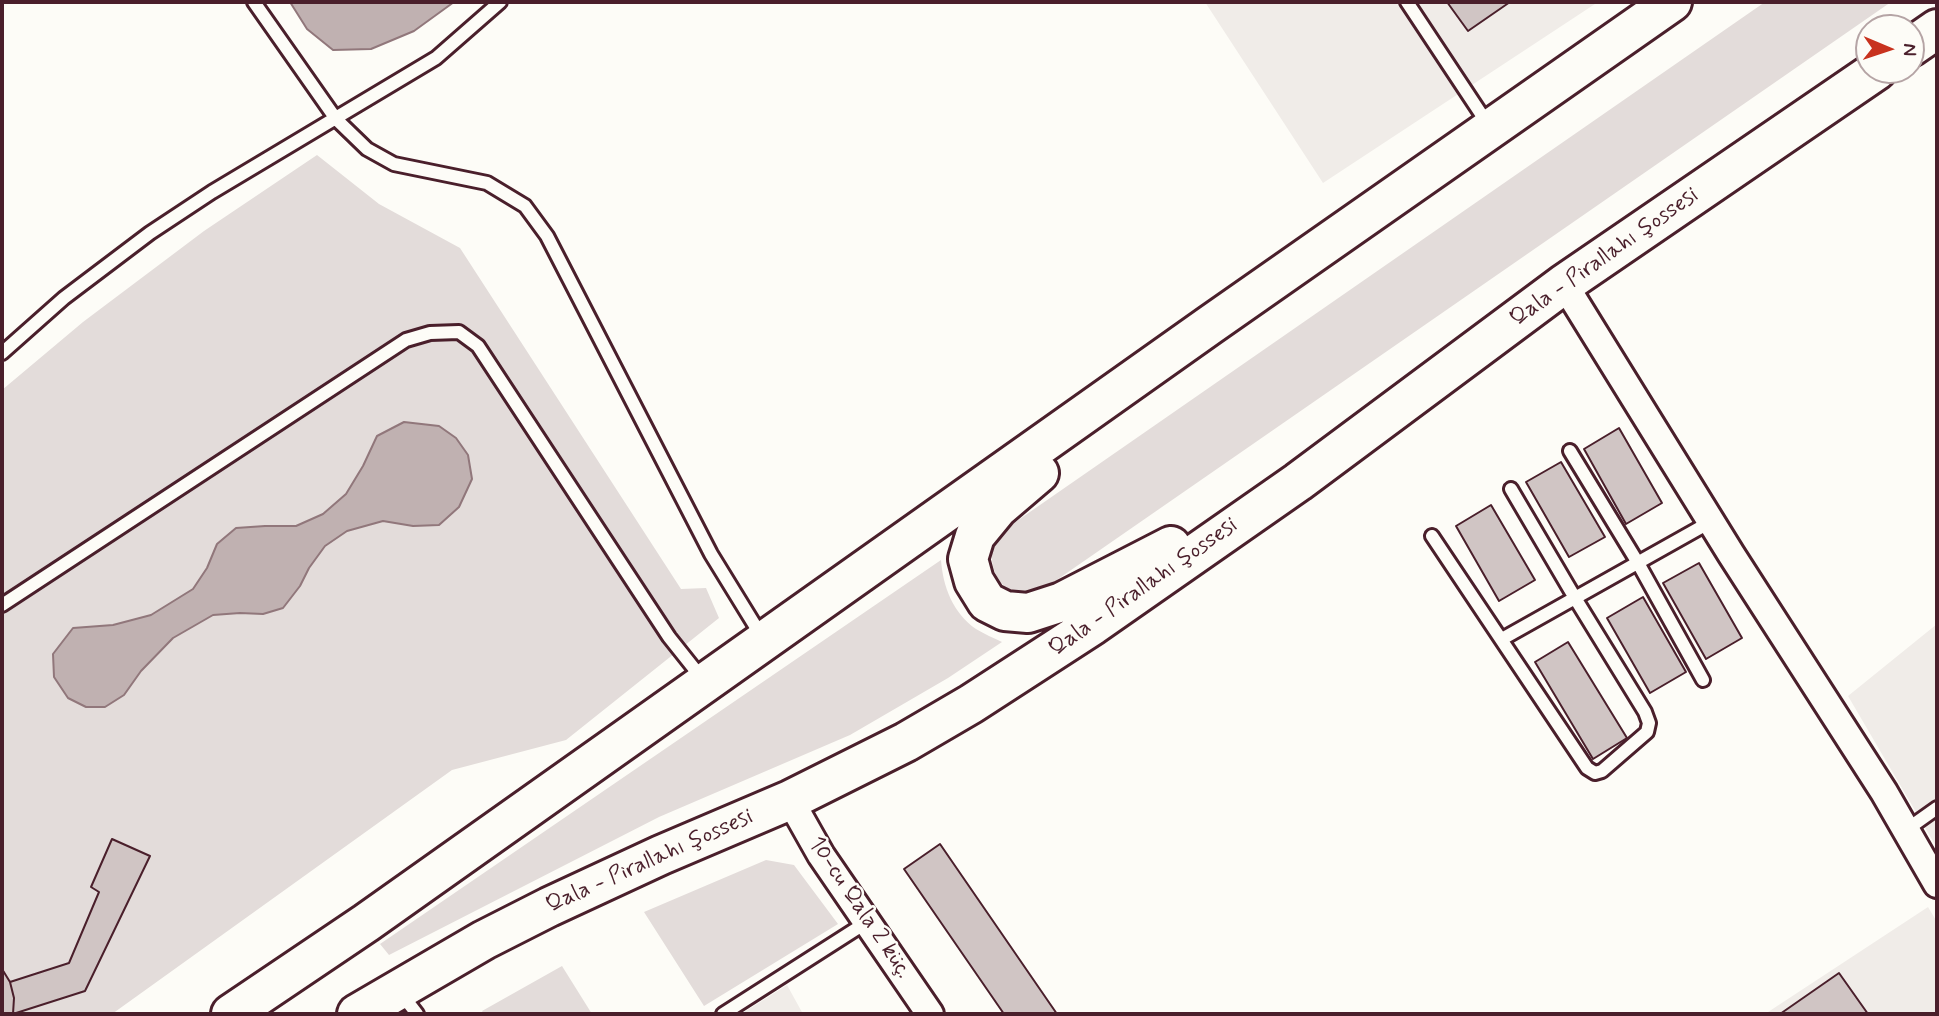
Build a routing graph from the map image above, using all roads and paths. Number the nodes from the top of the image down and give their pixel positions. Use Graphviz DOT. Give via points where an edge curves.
graph roads {
  1 [pos="254,2"];
  2 [pos="500,2"];
  3 [pos="1407,2"];
  4 [pos="1672,2"];
  5 [pos="1857,84"];
  6 [pos="336,119"];
  7 [pos="1491,129"];
  8 [pos="1564,284"];
  9 [pos="1210,325"];
  10 [pos="2,353"];
  11 [pos="1570,451"];
  12 [pos="1298,482"];
  13 [pos="1511,489"];
  14 [pos="1712,521"];
  15 [pos="1432,536"];
  16 [pos="1638,563"];
  17 [pos="1575,598"];
  18 [pos="2,605"];
  19 [pos="1502,639"];
  20 [pos="764,640"];
  21 [pos="1703,680"];
  22 [pos="706,682"];
  23 [pos="790,800"];
  24 [pos="1937,808"];
  25 [pos="1906,830"];
  26 [pos="1937,884"];
  27 [pos="867,922"];
  28 [pos="407,1002"];
  29 [pos="231,1014"];
  30 [pos="357,1014"];
  31 [pos="723,1014"];
  32 [pos="930,1014"];
  1 -- 6 [label="lane"];
  2 -- 6 [label="lane" via="436,58"];
  3 -- 7 [label="lane"];
  4 -- 7 [label="main road"];
  5 -- 8 [label="main road, Qala - Pirallahı şossesi"];
  6 -- 10 [label="lane" via="150,233 64,298"];
  6 -- 20 [label="lane" via="367,149 394,164 487,183 525,206 547,236 711,554"];
  7 -- 9 [label="main road"];
  8 -- 12 [label="main road, Qala - Pirallahı şossesi"];
  8 -- 14 [label="street"];
  9 -- 12 [label="main road" via="998,508 975,536 968,559 974,581 987,602 1005,611 1028,613 1062,602"];
  9 -- 20 [label="main road"];
  11 -- 16 [label="lane"];
  12 -- 23 [label="main road, Qala - Pirallahı şossesi" via="971,704"];
  13 -- 17 [label="lane"];
  14 -- 16 [label="lane"];
  14 -- 25 [label="street"];
  15 -- 19 [label="lane"];
  16 -- 17 [label="lane"];
  16 -- 21 [label="lane"];
  17 -- 19 [label="lane"];
  17 -- 19 [label="lane" via="1649,723 1647,732 1602,771 1587,768"];
  18 -- 22 [label="lane" via="406,340 459,332 478,346 669,637"];
  20 -- 22 [label="main road"];
  22 -- 29 [label="main road"];
  23 -- 27 [label="street, 10-cu Qala 2 küç."];
  23 -- 28 [label="main road, Qala - Pirallahı şossesi" via="661,855 484,940"];
  24 -- 25 [label="lane"];
  25 -- 26 [label="street"];
  27 -- 31 [label="lane"];
  27 -- 32 [label="street, 10-cu Qala 2 küç."];
  28 -- 30 [label="main road, Qala - Pirallahı şossesi"];
}
